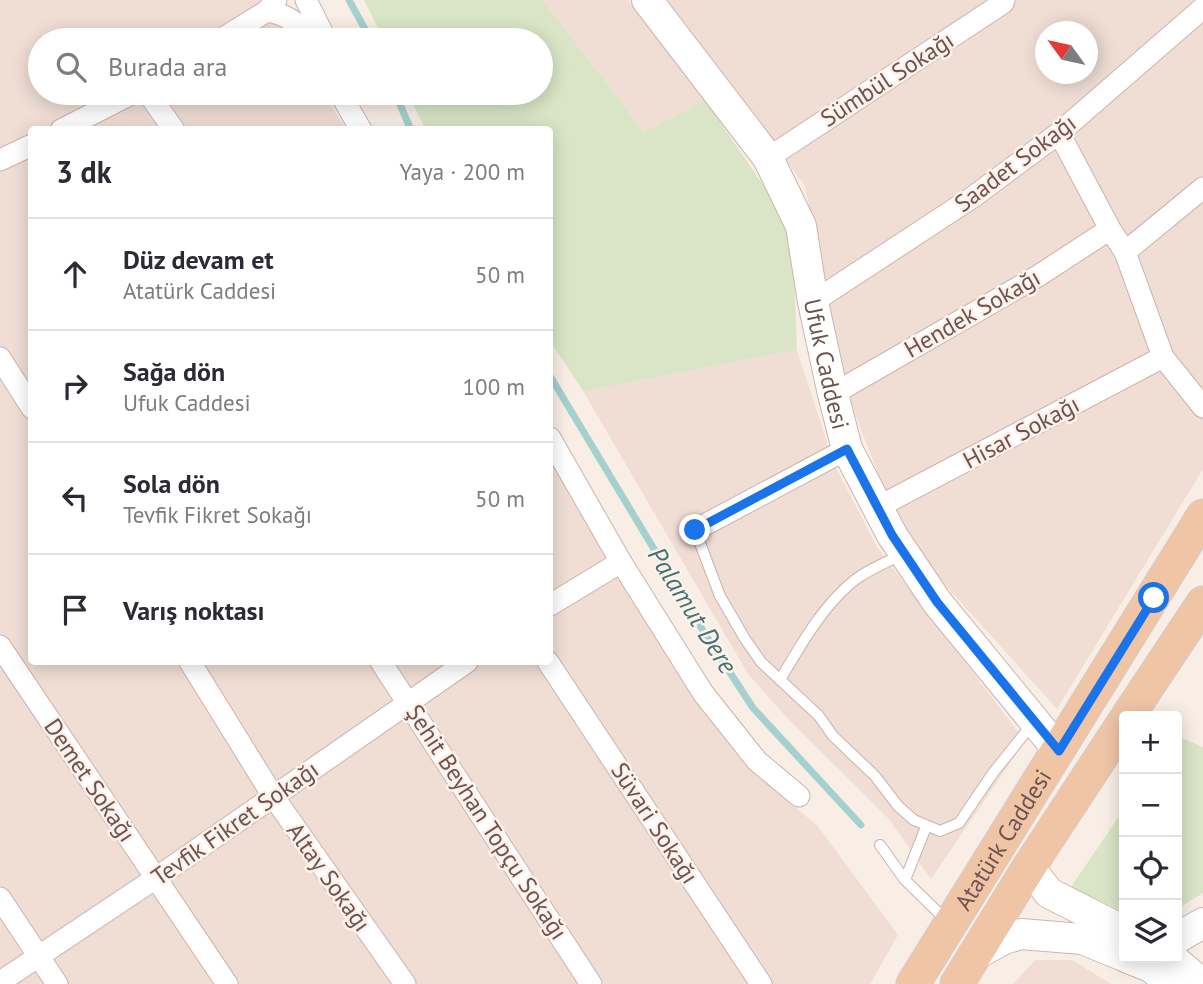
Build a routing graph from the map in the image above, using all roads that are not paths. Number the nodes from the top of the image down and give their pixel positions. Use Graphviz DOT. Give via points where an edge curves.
graph roads {
  1 [pos="306,0"];
  2 [pos="1005,1"];
  3 [pos="656,3"];
  4 [pos="271,6"];
  5 [pos="1203,8"];
  6 [pos="238,28"];
  7 [pos="302,28"];
  8 [pos="320,28"];
  9 [pos="110,105"];
  10 [pos="156,105"];
  11 [pos="347,105"];
  12 [pos="357,105"];
  13 [pos="69,126"];
  14 [pos="171,126"];
  15 [pos="359,126"];
  16 [pos="367,126"];
  17 [pos="1059,133"];
  18 [pos="28,150"];
  19 [pos="768,158"];
  20 [pos="0,160"];
  21 [pos="1203,188"];
  22 [pos="1110,229"];
  23 [pos="1125,253"];
  24 [pos="813,302"];
  25 [pos="1163,357"];
  26 [pos="0,358"];
  27 [pos="833,394"];
  28 [pos="28,402"];
  29 [pos="1203,407"];
  30 [pos="553,443"];
  31 [pos="847,449"];
  32 [pos="878,507"];
  33 [pos="1203,516"];
  34 [pos="695,530"];
  35 [pos="904,552"];
  36 [pos="621,562"];
  37 [pos="1203,603"];
  38 [pos="553,604"];
  39 [pos="0,646"];
  40 [pos="192,665"];
  41 [pos="383,665"];
  42 [pos="463,665"];
  43 [pos="550,665"];
  44 [pos="780,680"];
  45 [pos="410,703"];
  46 [pos="1131,711"];
  47 [pos="1034,721"];
  48 [pos="1119,730"];
  49 [pos="1059,751"];
  50 [pos="273,796"];
  51 [pos="799,796"];
  52 [pos="926,827"];
  53 [pos="880,845"];
  54 [pos="1029,867"];
  55 [pos="156,878"];
  56 [pos="905,880"];
  57 [pos="0,898"];
  58 [pos="1203,923"];
  59 [pos="950,924"];
  60 [pos="1119,928"];
  61 [pos="1182,935"];
  62 [pos="1119,952"];
  63 [pos="39,956"];
  64 [pos="1150,963"];
  65 [pos="965,970"];
  66 [pos="0,982"];
  67 [pos="57,984"];
  68 [pos="227,984"];
  69 [pos="405,984"];
  70 [pos="591,984"];
  71 [pos="761,984"];
  72 [pos="913,984"];
  73 [pos="1202,984"];
  1 -- 8 [label="street"];
  2 -- 19 [label="street, Sümbül Sokağı"];
  3 -- 19 [label="street, Ufuk Caddesi"];
  4 -- 6 [label="street"];
  4 -- 7 [label="street"];
  5 -- 17 [label="street, Saadet Sokağı"];
  9 -- 13 [label="street"];
  10 -- 14 [label="street"];
  11 -- 15 [label="street"];
  12 -- 16 [label="street"];
  17 -- 22 [label="street"];
  17 -- 24 [label="street, Saadet Sokağı" via="973,197"];
  18 -- 20 [label="street"];
  19 -- 24 [label="street, Ufuk Caddesi" via="801,226"];
  21 -- 23 [label="street"];
  22 -- 23 [label="street"];
  22 -- 27 [label="street, Hendek Sokağı" via="1038,276"];
  23 -- 25 [label="street"];
  24 -- 27 [label="street, Ufuk Caddesi"];
  25 -- 29 [label="street"];
  25 -- 32 [label="street, Hisar Sokağı"];
  26 -- 28 [label="street"];
  27 -- 31 [label="street, Ufuk Caddesi"];
  30 -- 36 [label="street"];
  31 -- 32 [label="street, Ufuk Caddesi"];
  31 -- 34 [label="street"];
  32 -- 35 [label="street, Ufuk Caddesi"];
  33 -- 49 [label="main road, Atatürk Caddesi"];
  34 -- 44 [label="lane" via="726,607 761,662"];
  35 -- 44 [label="lane" via="856,579 816,623"];
  35 -- 47 [label="street, Ufuk Caddesi" via="937,602"];
  36 -- 38 [label="street"];
  36 -- 51 [label="street" via="703,693 757,761"];
  37 -- 46 [label="main road"];
  39 -- 55 [label="street, Demet Sokağı"];
  40 -- 50 [label="street, Altay Sokağı"];
  41 -- 45 [label="street, Şehit Beyhan Topçu Sokağı"];
  42 -- 45 [label="street, Tevfik Fikret Sokağı"];
  43 -- 71 [label="street, Süvari Sokağı"];
  44 -- 52 [label="lane" via="819,716 898,806"];
  45 -- 50 [label="street, Tevfik Fikret Sokağı"];
  45 -- 70 [label="street, Şehit Beyhan Topçu Sokağı"];
  47 -- 49 [label="street, Ufuk Caddesi"];
  47 -- 52 [label="lane" via="960,823 940,831"];
  48 -- 54 [label="main road, Atatürk Caddesi"];
  49 -- 59 [label="main road, Atatürk Caddesi"];
  50 -- 55 [label="street, Tevfik Fikret Sokağı"];
  50 -- 69 [label="street, Altay Sokağı"];
  52 -- 56 [label="lane"];
  53 -- 56 [label="lane"];
  54 -- 60 [label="street" via="1049,893"];
  54 -- 65 [label="main road, Atatürk Caddesi"];
  55 -- 63 [label="street, Tevfik Fikret Sokağı"];
  55 -- 68 [label="street, Demet Sokağı"];
  56 -- 59 [label="lane"];
  57 -- 63 [label="street"];
  58 -- 61 [label="street"];
  59 -- 72 [label="main road, Atatürk Caddesi"];
  62 -- 65 [label="street" via="1082,939 1021,934 1004,939"];
  63 -- 66 [label="street, Tevfik Fikret Sokağı"];
  63 -- 67 [label="street"];
  64 -- 73 [label="street"];
}
